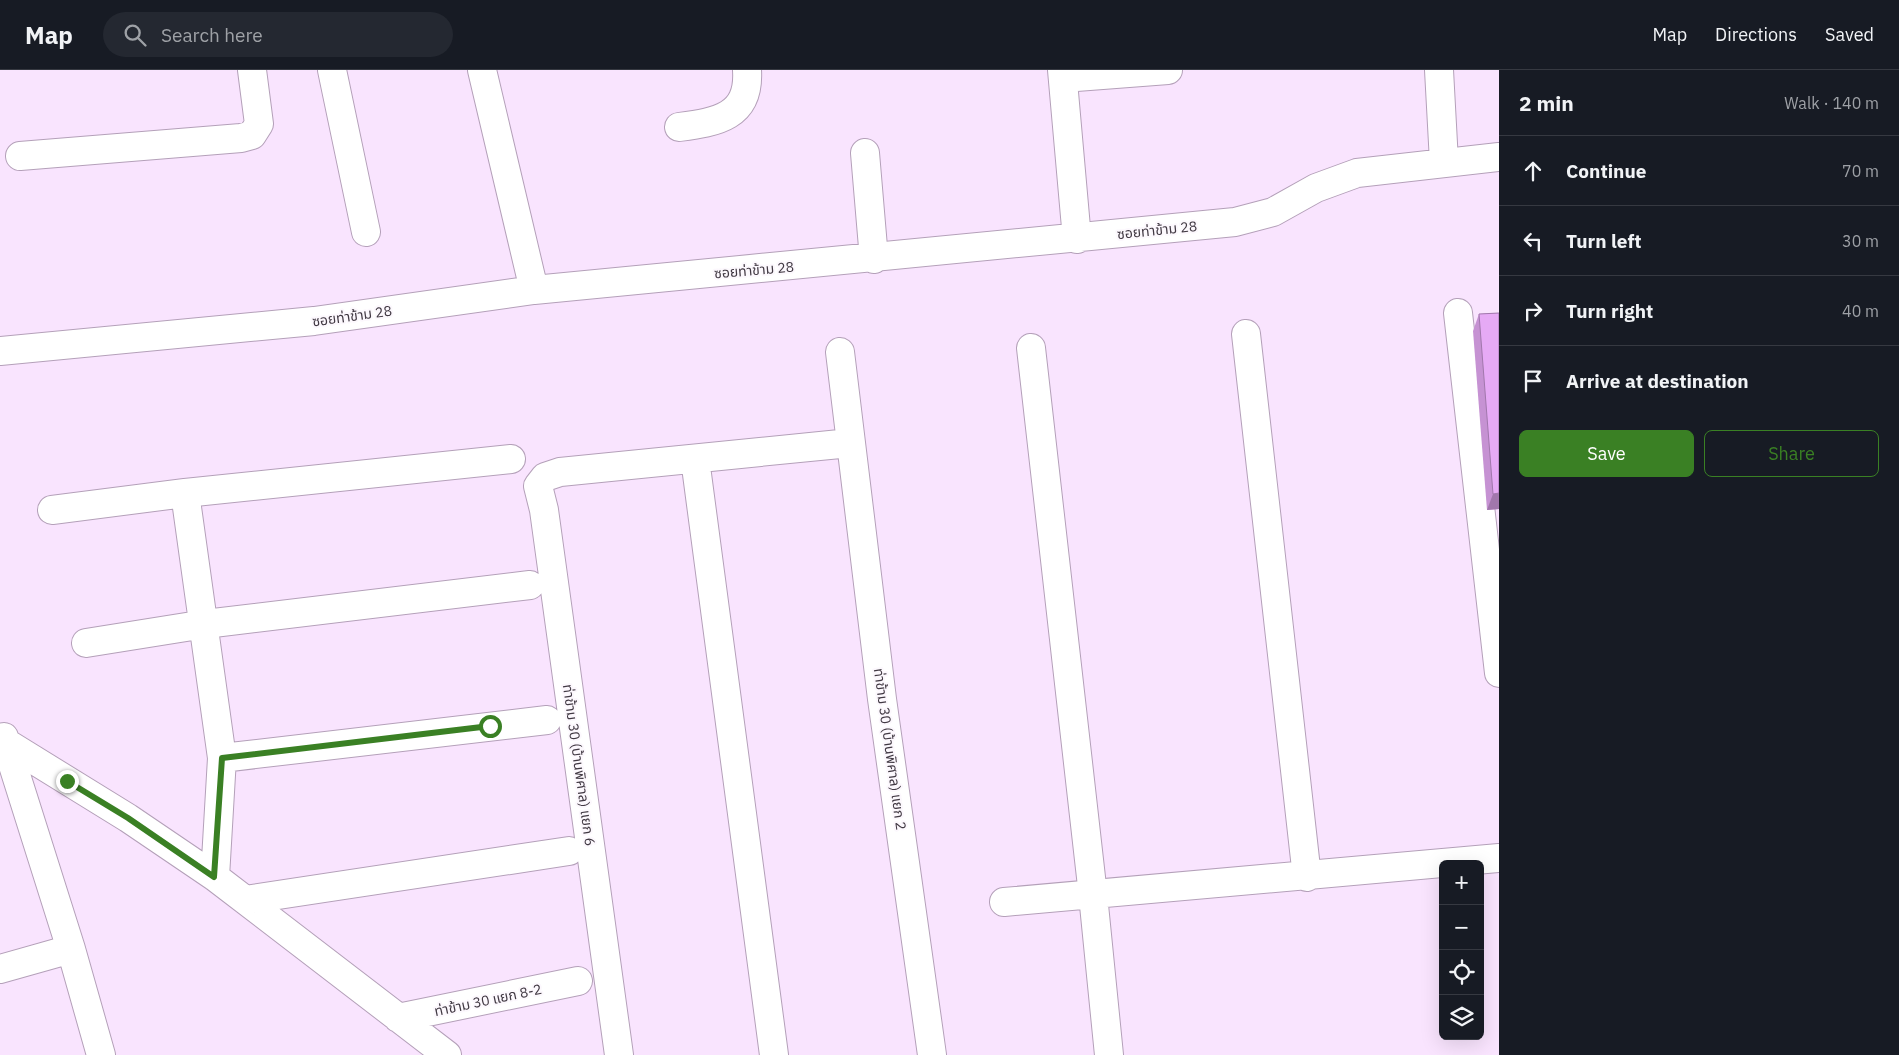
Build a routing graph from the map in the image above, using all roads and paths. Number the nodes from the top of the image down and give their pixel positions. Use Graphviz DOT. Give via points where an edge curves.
graph roads {
  1 [pos="252,70"];
  2 [pos="332,70"];
  3 [pos="482,70"];
  4 [pos="747,70"];
  5 [pos="1168,70"];
  6 [pos="1439,70"];
  7 [pos="1063,74"];
  8 [pos="679,127"];
  9 [pos="864,153"];
  10 [pos="20,156"];
  11 [pos="1499,157"];
  12 [pos="1444,162"];
  13 [pos="366,232"];
  14 [pos="1077,238"];
  15 [pos="874,259"];
  16 [pos="534,290"];
  17 [pos="1458,313"];
  18 [pos="1246,334"];
  19 [pos="1031,348"];
  20 [pos="0,351"];
  21 [pos="840,352"];
  22 [pos="850,443"];
  23 [pos="511,459"];
  24 [pos="695,459"];
  25 [pos="185,493"];
  26 [pos="52,510"];
  27 [pos="530,585"];
  28 [pos="205,624"];
  29 [pos="86,644"];
  30 [pos="1499,673"];
  31 [pos="547,720"];
  32 [pos="2,735"];
  33 [pos="222,758"];
  34 [pos="569,851"];
  35 [pos="1499,858"];
  36 [pos="1307,876"];
  37 [pos="214,877"];
  38 [pos="1093,895"];
  39 [pos="245,900"];
  40 [pos="1004,902"];
  41 [pos="71,949"];
  42 [pos="0,969"];
  43 [pos="578,981"];
  44 [pos="411,1034"];
  45 [pos="100,1055"];
  46 [pos="447,1055"];
  47 [pos="618,1055"];
  48 [pos="774,1055"];
  49 [pos="932,1055"];
  50 [pos="1108,1055"];
  1 -- 10 [label="street" via="258,124 252,135"];
  2 -- 13 [label="street"];
  3 -- 16 [label="street"];
  4 -- 8 [label="street" via="744,97 734,113 709,123"];
  5 -- 7 [label="street"];
  6 -- 12 [label="street"];
  7 -- 14 [label="street"];
  9 -- 15 [label="street"];
  11 -- 12 [label="street, ซอยท่าข้าม 28"];
  12 -- 14 [label="street, ซอยท่าข้าม 28" via="1357,174 1316,188 1273,212 1235,222"];
  14 -- 15 [label="street, ซอยท่าข้าม 28"];
  15 -- 16 [label="street, ซอยท่าข้าม 28"];
  16 -- 20 [label="street, ซอยท่าข้าม 28" via="314,321"];
  17 -- 30 [label="street"];
  18 -- 36 [label="street"];
  19 -- 38 [label="street"];
  21 -- 22 [label="street, ท่าข้าม 30 (บ้านพิศาล) แยก 2"];
  22 -- 24 [label="street"];
  22 -- 49 [label="street, ท่าข้าม 30 (บ้านพิศาล) แยก 2"];
  23 -- 25 [label="street"];
  24 -- 47 [label="street, ท่าข้าม 30 (บ้านพิศาล) แยก 6" via="560,472 545,477 538,486 544,510"];
  24 -- 48 [label="street"];
  25 -- 26 [label="street"];
  25 -- 28 [label="street"];
  27 -- 28 [label="street"];
  28 -- 29 [label="street"];
  28 -- 33 [label="street"];
  31 -- 33 [label="street"];
  32 -- 37 [label="street"];
  32 -- 41 [label="street"];
  33 -- 37 [label="street"];
  34 -- 39 [label="street"];
  35 -- 36 [label="street"];
  36 -- 38 [label="street"];
  37 -- 39 [label="street"];
  38 -- 40 [label="street"];
  38 -- 50 [label="street"];
  39 -- 44 [label="street"];
  41 -- 42 [label="street"];
  41 -- 45 [label="street"];
  43 -- 44 [label="street, ท่าข้าม 30 แยก 8-2"];
  44 -- 46 [label="street"];
}
